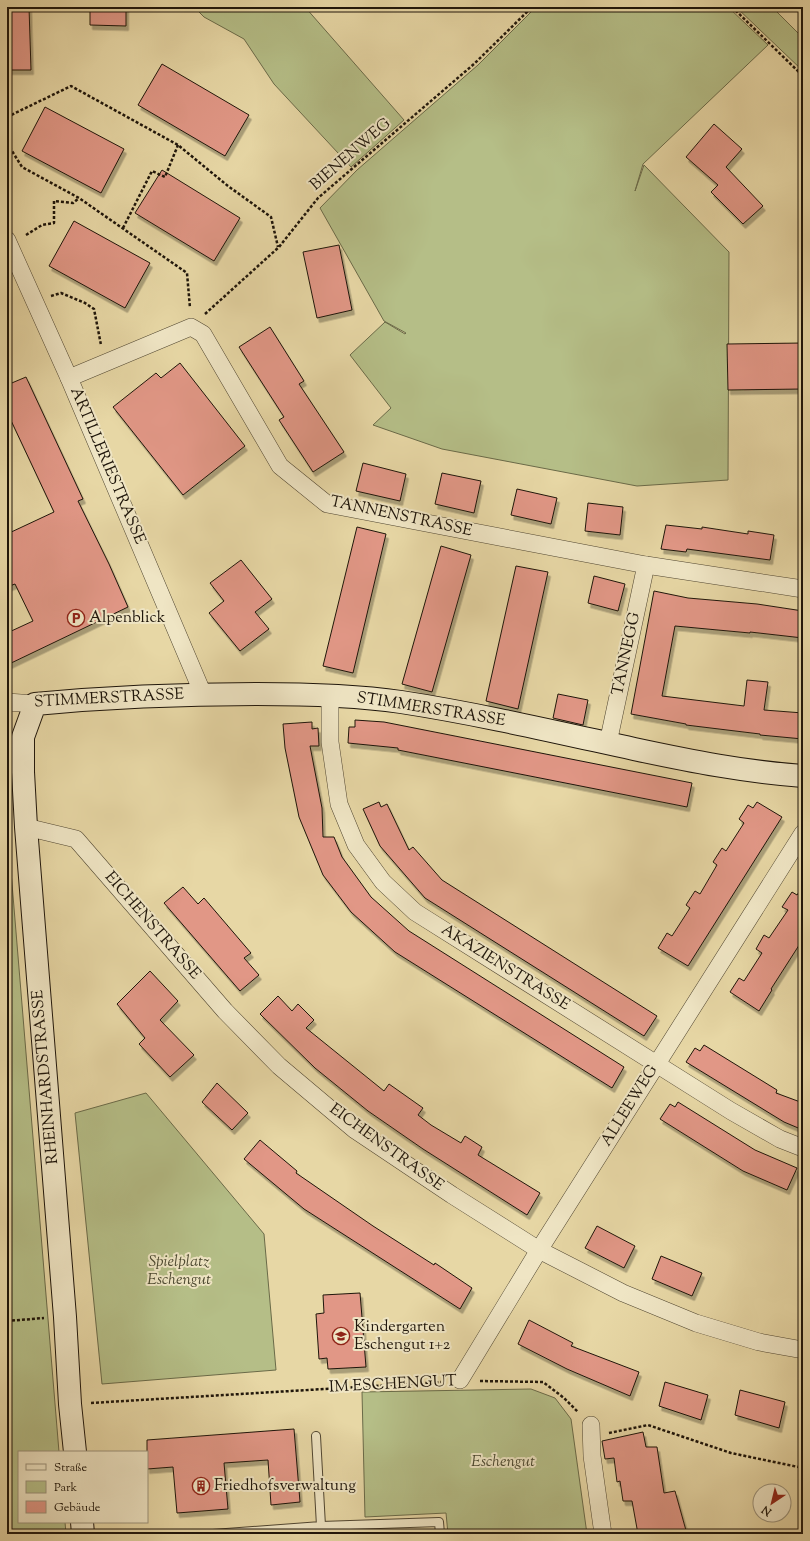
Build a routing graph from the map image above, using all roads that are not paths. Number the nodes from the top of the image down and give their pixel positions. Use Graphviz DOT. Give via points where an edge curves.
graph roads {
  1 [pos="8,243"];
  2 [pos="69,378"];
  3 [pos="646,565"];
  4 [pos="803,589"];
  5 [pos="203,694"];
  6 [pos="330,696"];
  7 [pos="7,702"];
  8 [pos="35,704"];
  9 [pos="608,743"];
  10 [pos="803,776"];
  11 [pos="26,827"];
  12 [pos="803,834"];
  13 [pos="657,1064"];
  14 [pos="803,1148"];
  15 [pos="539,1250"];
  16 [pos="803,1350"];
  17 [pos="460,1380"];
  18 [pos="592,1431"];
  19 [pos="316,1436"];
  20 [pos="75,1451"];
  21 [pos="82,1523"];
  22 [pos="321,1526"];
  23 [pos="246,1533"];
  24 [pos="83,1534"];
  25 [pos="213,1534"];
  26 [pos="440,1534"];
  27 [pos="604,1534"];
  1 -- 2 [label="street, ARTILLERIESTRASSE"];
  2 -- 3 [label="street, TANNENSTRASSE" via="191,327 203,334 280,466 327,504"];
  2 -- 5 [label="street, ARTILLERIESTRASSE"];
  3 -- 4 [label="street, TANNENSTRASSE"];
  3 -- 9 [label="street, TANNEGG"];
  5 -- 6 [label="street, STIMMERSTRASSE"];
  5 -- 8 [label="street, STIMMERSTRASSE"];
  6 -- 9 [label="street, STIMMERSTRASSE" via="399,702 459,712"];
  6 -- 13 [label="street, AKAZIENSTRASSE" via="330,742 339,804 356,846 382,882 415,912"];
  7 -- 8 [label="street, STIMMERSTRASSE"];
  8 -- 11 [label="street, RHEINHARDSTRASSE" via="23,737"];
  9 -- 10 [label="street, STIMMERSTRASSE" via="706,764"];
  11 -- 15 [label="street, EICHENSTRASSE" via="76,839 225,1011 279,1066 355,1130"];
  11 -- 20 [label="street, RHEINHARDSTRASSE"];
  12 -- 13 [label="street, ALLEEWEG"];
  13 -- 14 [label="street, AKAZIENSTRASSE" via="780,1140"];
  13 -- 15 [label="street, ALLEEWEG"];
  15 -- 16 [label="street, EICHENSTRASSE" via="623,1292 696,1323 759,1342"];
  15 -- 17 [label="street, ALLEEWEG"];
  18 -- 27 [label="street" via="592,1456"];
  19 -- 22 [label="lane"];
  21 -- 24 [label="street"];
  22 -- 23 [label="lane"];
  22 -- 26 [label="lane" via="439,1522"];
  23 -- 25 [label="lane"];
}
